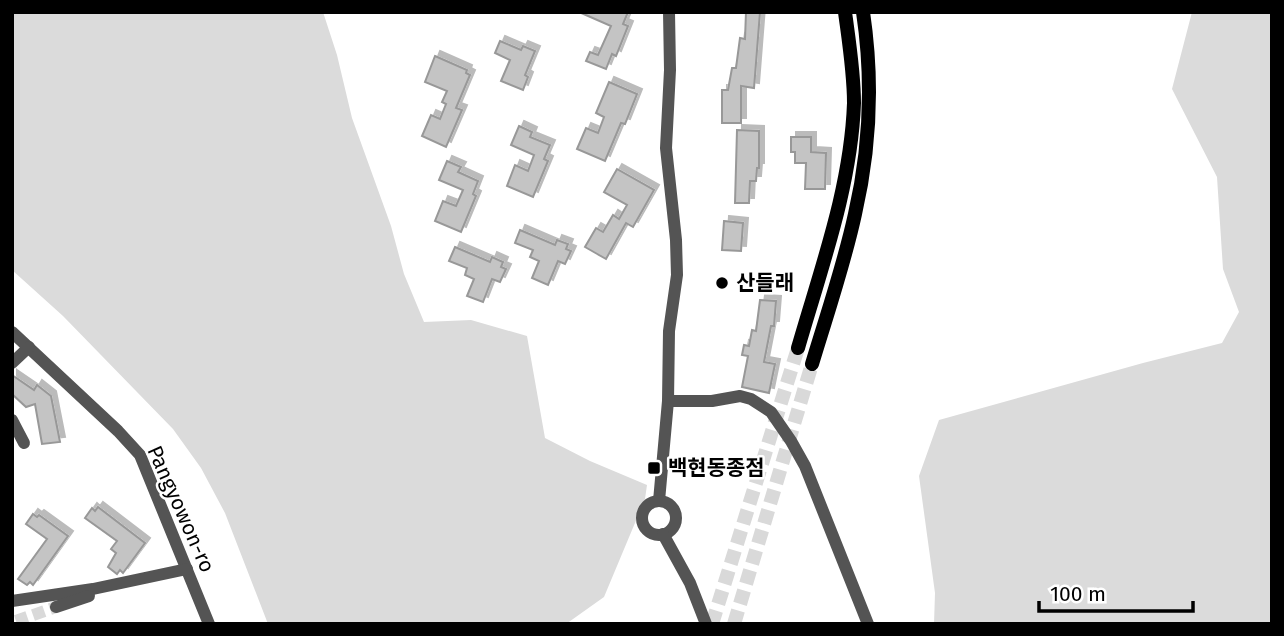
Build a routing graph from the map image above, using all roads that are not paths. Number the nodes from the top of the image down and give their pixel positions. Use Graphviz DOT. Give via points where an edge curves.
graph roads {
  1 [pos="669,12"];
  2 [pos="845,12"];
  3 [pos="863,12"];
  4 [pos="12,332"];
  5 [pos="29,347"];
  6 [pos="798,348"];
  7 [pos="12,363"];
  8 [pos="812,364"];
  9 [pos="668,401"];
  10 [pos="12,420"];
  11 [pos="24,443"];
  12 [pos="659,501"];
  13 [pos="663,534"];
  14 [pos="187,569"];
  15 [pos="136,580"];
  16 [pos="12,601"];
  17 [pos="56,607"];
  18 [pos="209,624"];
  19 [pos="706,624"];
  20 [pos="868,624"];
  1 -- 9 [label="street" via="666,148 677,275 669,331"];
  2 -- 6 [label="main road" via="854,102 848,160"];
  3 -- 8 [label="main road" via="869,52 864,164 855,215"];
  4 -- 5 [label="street, Pangyowon-ro"];
  5 -- 7 [label="street"];
  5 -- 14 [label="street, Pangyowon-ro" via="140,455"];
  9 -- 12 [label="street"];
  9 -- 20 [label="street" via="740,396 760,404 775,418 805,466"];
  10 -- 11 [label="street"];
  12 -- 13 [label="street" via="672,507 676,516 671,530"];
  12 -- 13 [label="street" via="645,509 642,520 647,530"];
  13 -- 19 [label="street"];
  14 -- 15 [label="street"];
  14 -- 18 [label="street, Pangyowon-ro"];
  15 -- 16 [label="street"];
  15 -- 17 [label="street"];
}
